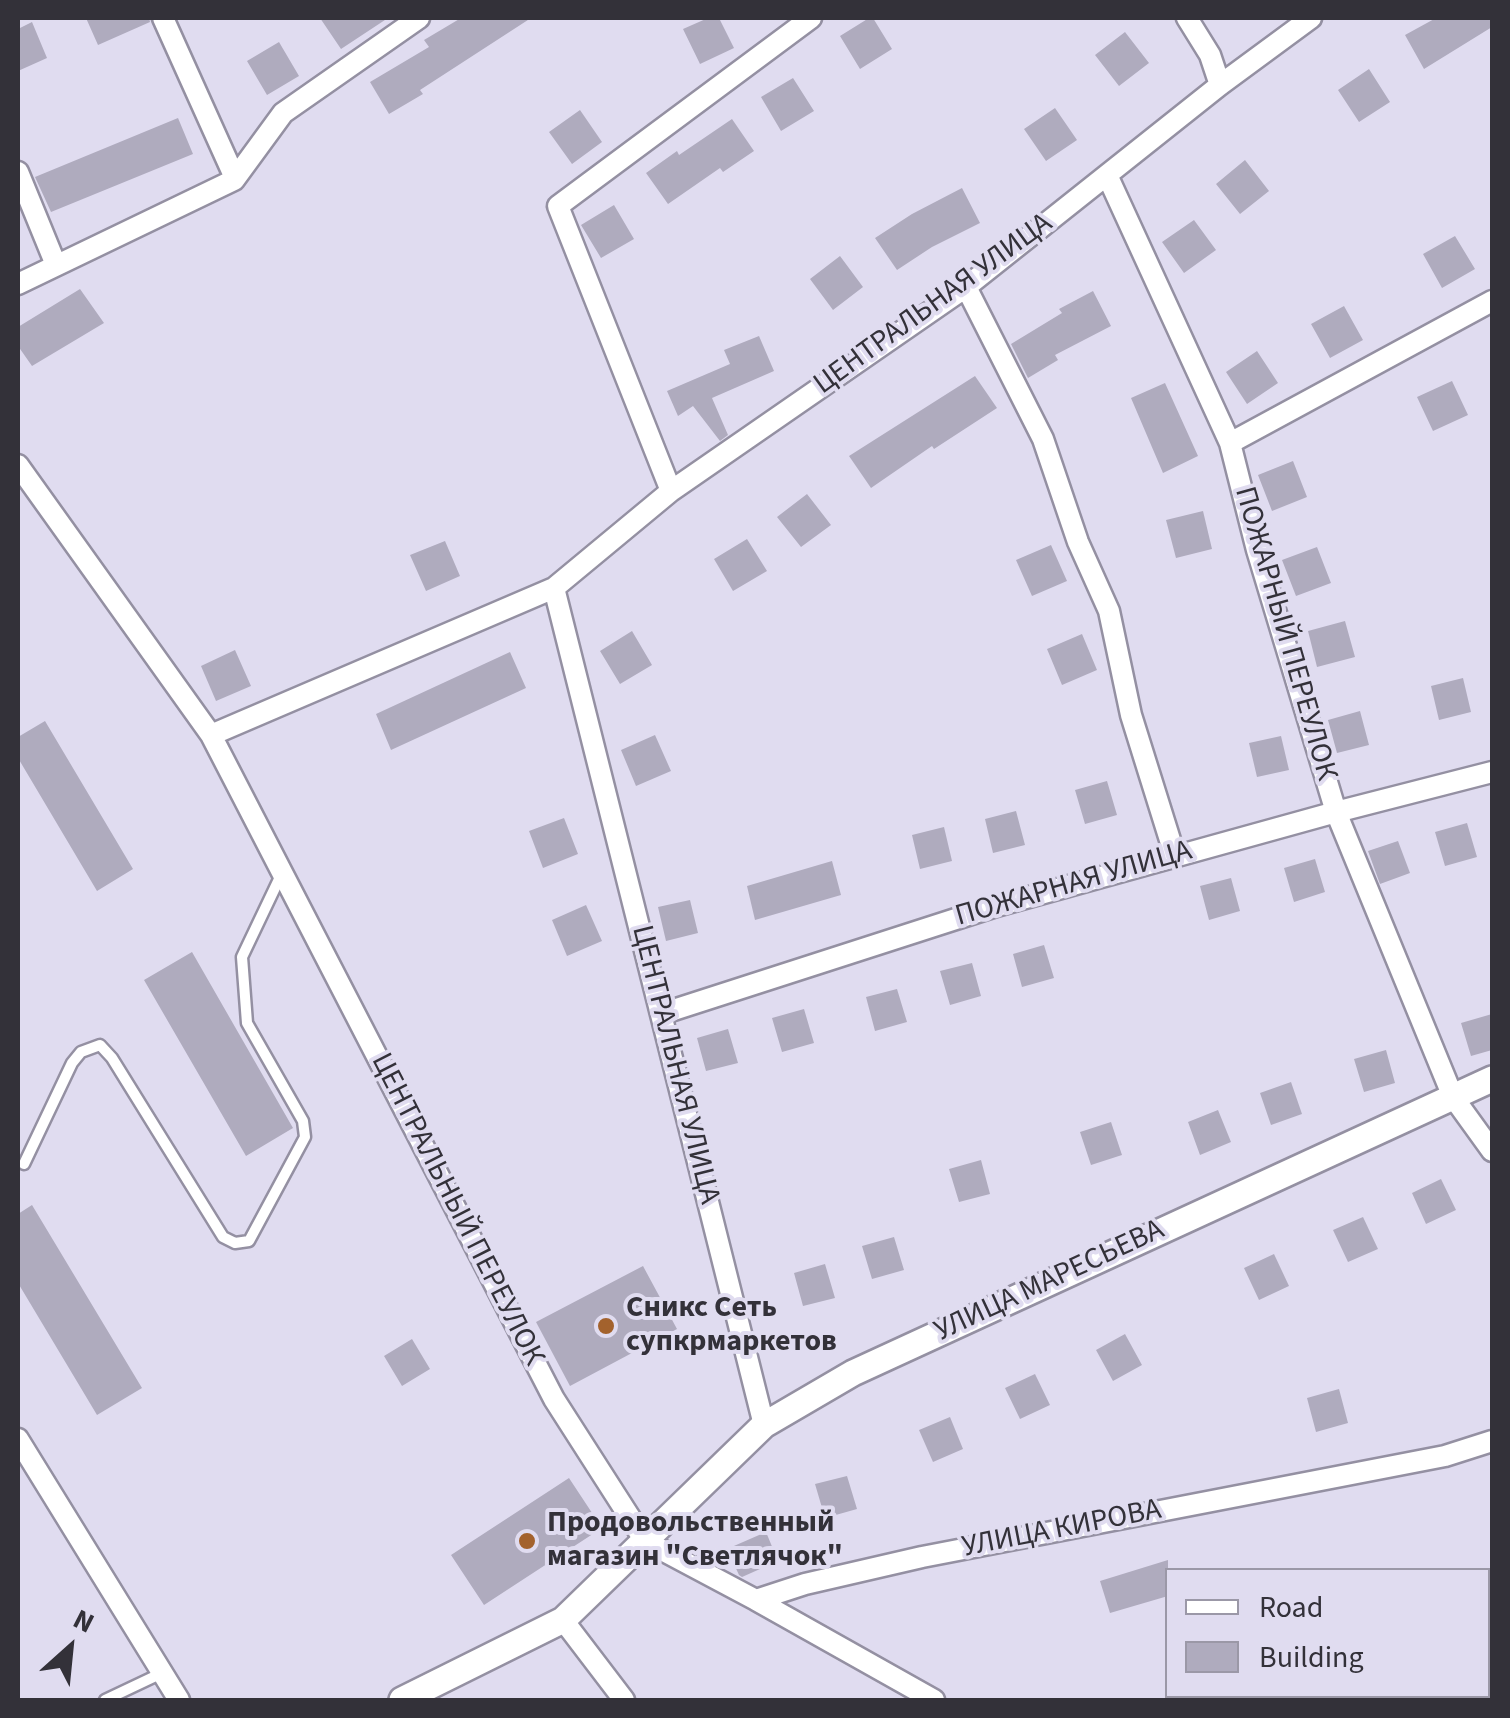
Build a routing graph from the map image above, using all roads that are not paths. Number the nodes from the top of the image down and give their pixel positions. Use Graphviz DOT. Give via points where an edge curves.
graph roads {
  1 [pos="163,18"];
  2 [pos="419,18"];
  3 [pos="811,18"];
  4 [pos="1187,18"];
  5 [pos="1311,18"];
  6 [pos="1220,85"];
  7 [pos="18,172"];
  8 [pos="1107,175"];
  9 [pos="235,178"];
  10 [pos="56,265"];
  11 [pos="18,284"];
  12 [pos="966,287"];
  13 [pos="1492,301"];
  14 [pos="1230,443"];
  15 [pos="18,465"];
  16 [pos="671,491"];
  17 [pos="554,588"];
  18 [pos="212,736"];
  19 [pos="1492,772"];
  20 [pos="1336,812"];
  21 [pos="1174,856"];
  22 [pos="282,872"];
  23 [pos="661,1014"];
  24 [pos="1492,1079"];
  25 [pos="1453,1096"];
  26 [pos="1492,1152"];
  27 [pos="20,1162"];
  28 [pos="764,1425"];
  29 [pos="18,1439"];
  30 [pos="1492,1441"];
  31 [pos="645,1541"];
  32 [pos="756,1600"];
  33 [pos="563,1620"];
  34 [pos="162,1672"];
  35 [pos="104,1700"];
  36 [pos="179,1700"];
  37 [pos="402,1700"];
  38 [pos="624,1700"];
  39 [pos="934,1700"];
  1 -- 9 [label="street"];
  2 -- 9 [label="street" via="283,113"];
  3 -- 16 [label="street" via="558,206"];
  4 -- 6 [label="street"];
  5 -- 6 [label="street, ЦЕНТРАЛЬНАЯ УЛИЦА"];
  6 -- 8 [label="street, ЦЕНТРАЛЬНАЯ УЛИЦА"];
  7 -- 10 [label="street"];
  8 -- 12 [label="street, ЦЕНТРАЛЬНАЯ УЛИЦА"];
  8 -- 14 [label="street, ПОЖАРНЫЙ ПЕРЕУЛОК"];
  9 -- 10 [label="street"];
  10 -- 11 [label="street"];
  12 -- 16 [label="street, ЦЕНТРАЛЬНАЯ УЛИЦА"];
  12 -- 21 [label="street" via="1043,440 1109,611 1131,714"];
  13 -- 14 [label="street"];
  14 -- 20 [label="street, ПОЖАРНЫЙ ПЕРЕУЛОК"];
  15 -- 18 [label="street, ЦЕНТРАЛЬНЫЙ ПЕРЕУЛОК"];
  16 -- 17 [label="street, ЦЕНТРАЛЬНАЯ УЛИЦА"];
  17 -- 18 [label="street, ЦЕНТРАЛЬНАЯ УЛИЦА"];
  17 -- 23 [label="street, ЦЕНТРАЛЬНАЯ УЛИЦА"];
  18 -- 22 [label="street, ЦЕНТРАЛЬНЫЙ ПЕРЕУЛОК"];
  19 -- 20 [label="street, ПОЖАРНАЯ УЛИЦА"];
  20 -- 21 [label="street, ПОЖАРНАЯ УЛИЦА"];
  20 -- 25 [label="street, ПОЖАРНЫЙ ПЕРЕУЛОК"];
  21 -- 23 [label="street, ПОЖАРНАЯ УЛИЦА" via="993,906"];
  22 -- 27 [label="lane" via="242,957 244,990 247,1023 303,1120 305,1137 248,1241 223,1237 100,1044 72,1063"];
  22 -- 31 [label="street, ЦЕНТРАЛЬНЫЙ ПЕРЕУЛОК" via="554,1399"];
  23 -- 28 [label="street, ЦЕНТРАЛЬНАЯ УЛИЦА"];
  24 -- 25 [label="street, УЛИЦА МАРЕСЬЕВА"];
  25 -- 26 [label="street"];
  25 -- 28 [label="street, УЛИЦА МАРЕСЬЕВА" via="853,1373"];
  28 -- 31 [label="street, УЛИЦА МАРЕСЬЕВА"];
  29 -- 34 [label="street"];
  30 -- 32 [label="street, УЛИЦА КИРОВА" via="1445,1456 922,1557"];
  31 -- 32 [label="street"];
  31 -- 33 [label="street, УЛИЦА МАРЕСЬЕВА"];
  32 -- 39 [label="street"];
  33 -- 37 [label="street, УЛИЦА МАРЕСЬЕВА"];
  33 -- 38 [label="street"];
  34 -- 35 [label="lane"];
  34 -- 36 [label="street"];
}
